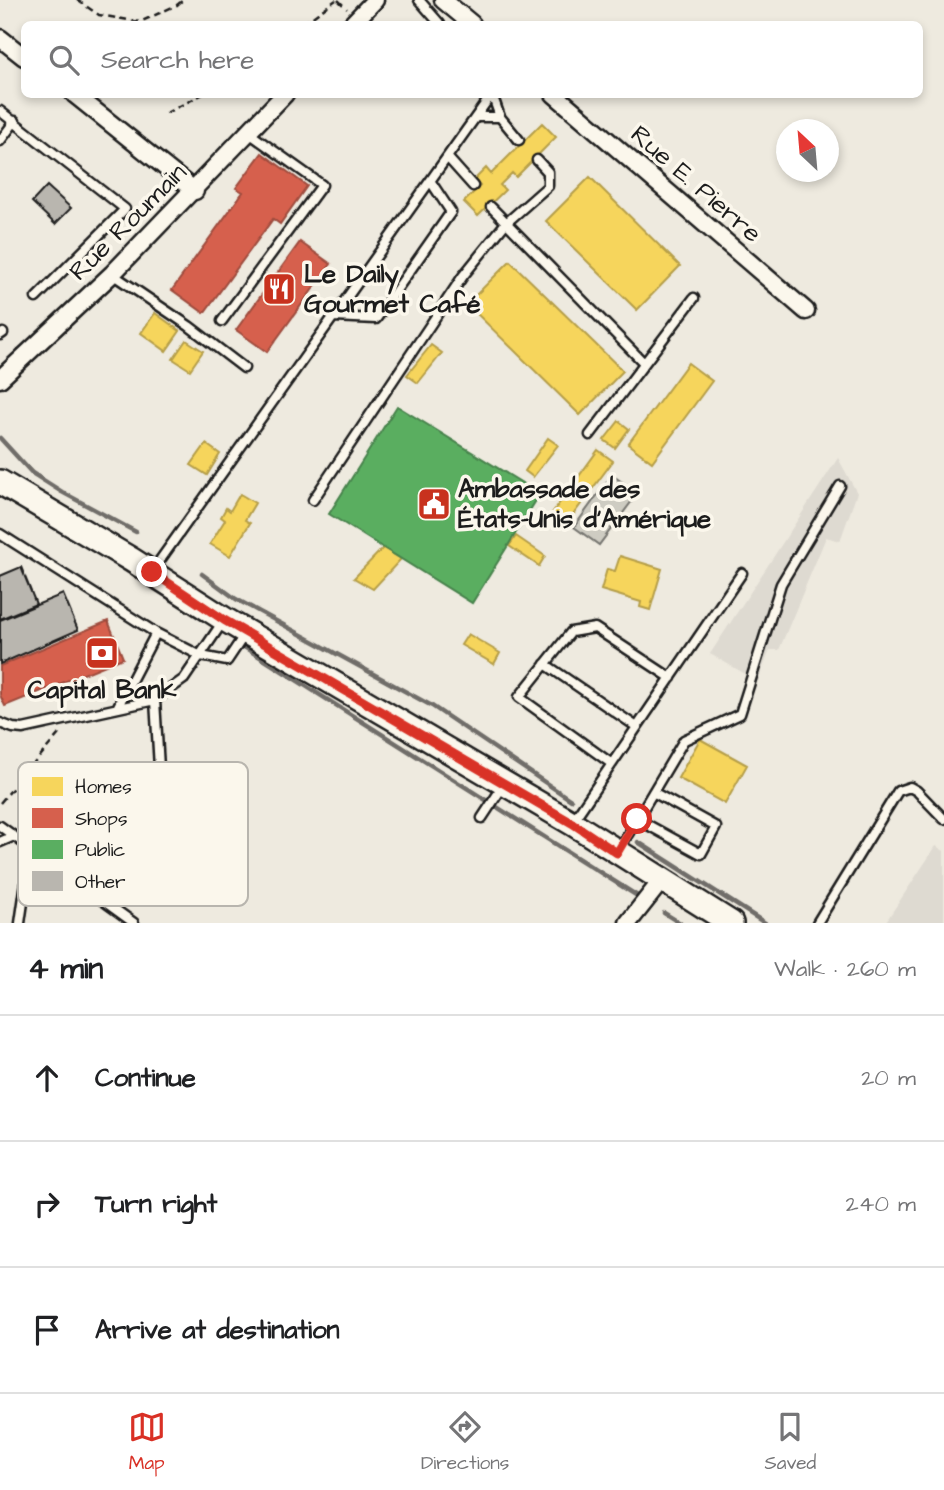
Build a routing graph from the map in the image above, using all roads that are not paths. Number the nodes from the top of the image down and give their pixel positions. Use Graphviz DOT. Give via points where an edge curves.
graph roads {
  1 [pos="374,0"];
  2 [pos="419,0"];
  3 [pos="443,0"];
  4 [pos="355,21"];
  5 [pos="437,21"];
  6 [pos="468,21"];
  7 [pos="0,38"];
  8 [pos="21,55"];
  9 [pos="79,98"];
  10 [pos="281,98"];
  11 [pos="489,98"];
  12 [pos="493,98"];
  13 [pos="559,98"];
  14 [pos="0,111"];
  15 [pos="477,117"];
  16 [pos="500,117"];
  17 [pos="15,121"];
  18 [pos="249,132"];
  19 [pos="519,139"];
  20 [pos="0,141"];
  21 [pos="448,158"];
  22 [pos="537,160"];
  23 [pos="431,181"];
  24 [pos="473,186"];
  25 [pos="195,191"];
  26 [pos="491,207"];
  27 [pos="505,224"];
  28 [pos="112,274"];
  29 [pos="36,298"];
  30 [pos="694,298"];
  31 [pos="806,311"];
  32 [pos="334,317"];
  33 [pos="222,321"];
  34 [pos="644,363"];
  35 [pos="244,368"];
  36 [pos="0,379"];
  37 [pos="590,435"];
  38 [pos="0,482"];
  39 [pos="840,486"];
  40 [pos="313,500"];
  41 [pos="0,534"];
  42 [pos="152,572"];
  43 [pos="742,573"];
  44 [pos="224,620"];
  45 [pos="247,631"];
  46 [pos="156,633"];
  47 [pos="201,656"];
  48 [pos="545,664"];
  49 [pos="671,678"];
  50 [pos="155,701"];
  51 [pos="117,708"];
  52 [pos="0,723"];
  53 [pos="637,727"];
  54 [pos="159,762"];
  55 [pos="612,764"];
  56 [pos="505,784"];
  57 [pos="653,792"];
  58 [pos="482,818"];
  59 [pos="637,819"];
  60 [pos="944,819"];
  61 [pos="572,823"];
  62 [pos="0,826"];
  63 [pos="14,836"];
  64 [pos="18,839"];
  65 [pos="0,842"];
  66 [pos="617,853"];
  67 [pos="662,880"];
  68 [pos="111,906"];
  69 [pos="134,923"];
  70 [pos="628,923"];
  71 [pos="730,923"];
  72 [pos="817,923"];
  1 -- 4 [label="street"];
  2 -- 5 [label="lane"];
  3 -- 6 [label="street"];
  7 -- 8 [label="street"];
  9 -- 25 [label="street"];
  10 -- 18 [label="street, Rue Roumain"];
  11 -- 15 [label="lane"];
  12 -- 16 [label="lane"];
  13 -- 31 [label="street, Rue E. Pierre"];
  14 -- 17 [label="lane"];
  15 -- 16 [label="lane"];
  15 -- 21 [label="lane"];
  16 -- 19 [label="lane"];
  17 -- 20 [label="lane"];
  17 -- 29 [label="lane" via="125,209"];
  18 -- 25 [label="street, Rue Roumain"];
  18 -- 33 [label="lane" via="322,185"];
  21 -- 23 [label="lane"];
  21 -- 24 [label="lane"];
  22 -- 27 [label="lane" via="548,172 548,187"];
  23 -- 32 [label="lane"];
  23 -- 32 [label="lane" via="451,212 414,266 376,319"];
  25 -- 28 [label="street, Rue Roumain"];
  26 -- 27 [label="lane"];
  27 -- 34 [label="lane"];
  27 -- 40 [label="lane" via="463,276"];
  28 -- 35 [label="lane"];
  28 -- 36 [label="street, Rue Roumain"];
  30 -- 34 [label="lane"];
  32 -- 42 [label="lane"];
  34 -- 37 [label="lane"];
  38 -- 42 [label="main road"];
  39 -- 57 [label="lane" via="781,584 740,714 684,740"];
  41 -- 46 [label="lane"];
  42 -- 44 [label="main road"];
  43 -- 49 [label="lane"];
  44 -- 45 [label="main road"];
  44 -- 47 [label="lane"];
  45 -- 47 [label="lane" via="227,661"];
  45 -- 56 [label="main road"];
  46 -- 47 [label="lane"];
  46 -- 51 [label="lane"];
  47 -- 50 [label="lane" via="184,679"];
  48 -- 49 [label="lane" via="571,632 595,628"];
  48 -- 53 [label="lane"];
  48 -- 55 [label="lane" via="519,697"];
  49 -- 53 [label="lane"];
  50 -- 51 [label="lane"];
  50 -- 54 [label="lane"];
  51 -- 52 [label="lane" via="23,729"];
  53 -- 55 [label="lane"];
  55 -- 61 [label="lane"];
  56 -- 58 [label="lane"];
  56 -- 61 [label="main road"];
  57 -- 59 [label="lane"];
  57 -- 59 [label="lane" via="716,827 701,853"];
  59 -- 66 [label="lane"];
  60 -- 72 [label="lane" via="917,791 910,787 898,790"];
  61 -- 66 [label="main road"];
  62 -- 63 [label="lane"];
  63 -- 64 [label="lane"];
  63 -- 65 [label="lane"];
  66 -- 67 [label="main road"];
  67 -- 70 [label="street"];
  67 -- 71 [label="main road"];
  68 -- 69 [label="lane"];
}
